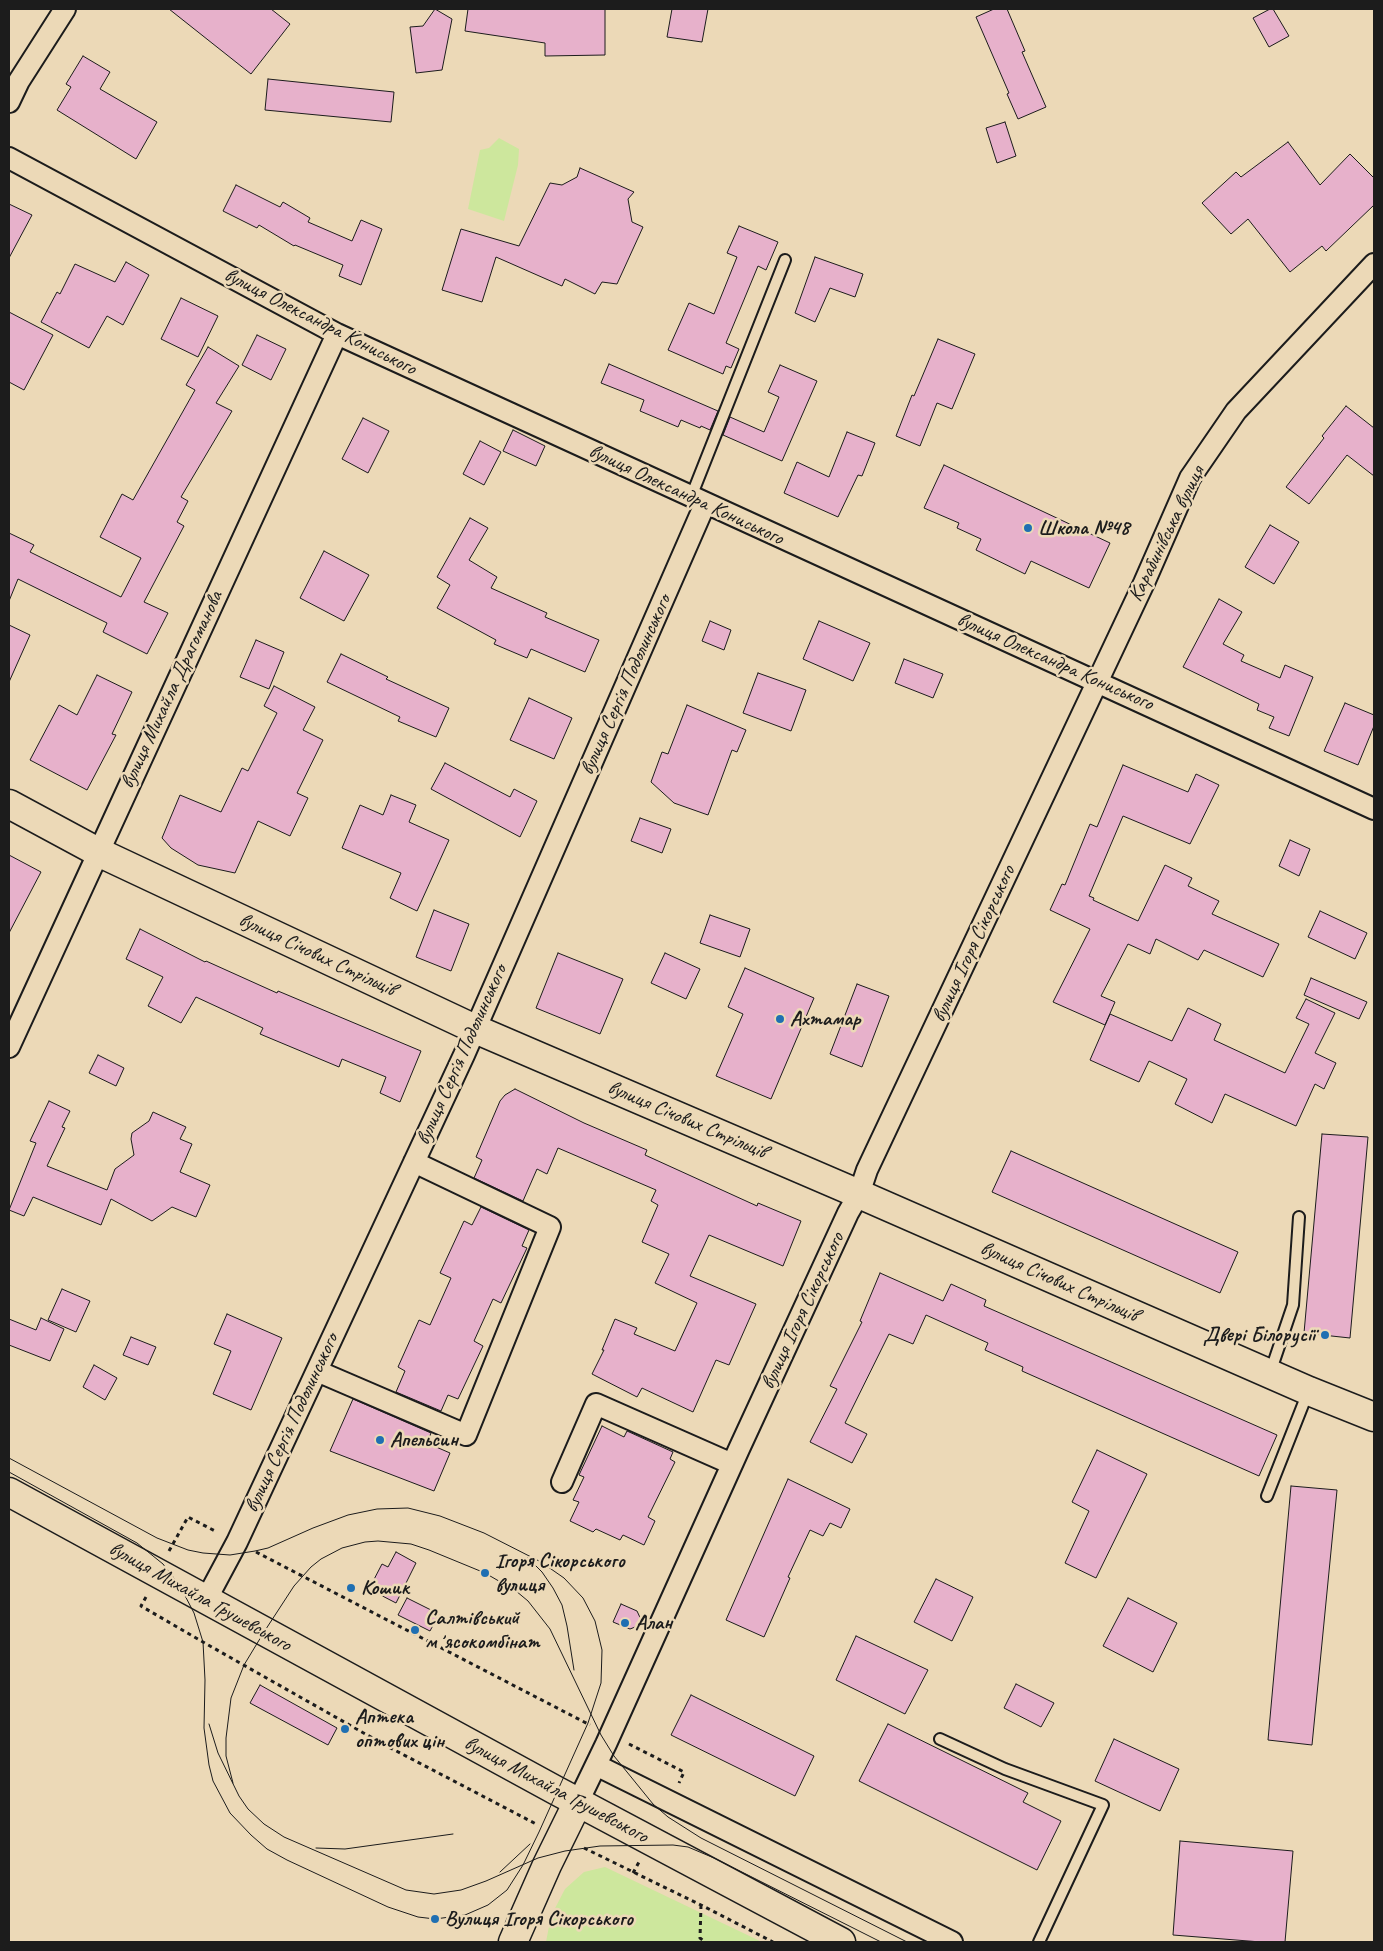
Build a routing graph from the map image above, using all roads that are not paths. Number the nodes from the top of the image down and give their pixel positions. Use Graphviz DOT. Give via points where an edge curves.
graph roads {
  1 [pos="65,9"];
  2 [pos="9,102"];
  3 [pos="9,158"];
  4 [pos="785,260"];
  5 [pos="1374,264"];
  6 [pos="337,334"];
  7 [pos="698,501"];
  8 [pos="1096,681"];
  9 [pos="9,804"];
  10 [pos="1374,809"];
  11 [pos="98,852"];
  12 [pos="475,1029"];
  13 [pos="9,1047"];
  14 [pos="414,1162"];
  15 [pos="859,1194"];
  16 [pos="1299,1217"];
  17 [pos="317,1371"];
  18 [pos="1270,1374"];
  19 [pos="1309,1391"];
  20 [pos="1374,1417"];
  21 [pos="732,1464"];
  22 [pos="562,1482"];
  23 [pos="9,1492"];
  24 [pos="1267,1496"];
  25 [pos="206,1600"];
  26 [pos="940,1739"];
  27 [pos="596,1765"];
  28 [pos="578,1802"];
  29 [pos="513,1942"];
  30 [pos="841,1942"];
  31 [pos="952,1942"];
  32 [pos="1039,1942"];
  1 -- 2 [label="street"];
  3 -- 6 [label="street, вулиця Олександра Кониського"];
  4 -- 7 [label="lane"];
  5 -- 8 [label="street, Карабинівська вулиця" via="1236,411 1190,478"];
  6 -- 7 [label="street, вулиця Олександра Кониського"];
  6 -- 11 [label="street, вулиця Михайла Драгоманова"];
  7 -- 8 [label="street, вулиця Олександра Кониського"];
  7 -- 12 [label="street, вулиця Сергія Подолинського"];
  8 -- 10 [label="street, вулиця Олександра Кониського"];
  8 -- 15 [label="street, вулиця Ігоря Сікорського" via="867,1170"];
  9 -- 11 [label="main road, вулиця Січових Стрільців"];
  11 -- 12 [label="main road, вулиця Січових Стрільців"];
  11 -- 13 [label="street, вулиця Михайла Драгоманова"];
  12 -- 14 [label="street, вулиця Сергія Подолинського"];
  12 -- 15 [label="main road, вулиця Січових Стрільців"];
  14 -- 17 [label="street, вулиця Сергія Подолинського"];
  14 -- 17 [label="street" via="550,1227 466,1435"];
  15 -- 18 [label="main road, вулиця Січових Стрільців"];
  15 -- 21 [label="street, вулиця Ігоря Сікорського"];
  16 -- 18 [label="lane" via="1293,1305"];
  17 -- 25 [label="street, вулиця Сергія Подолинського" via="237,1542"];
  18 -- 19 [label="main road, вулиця Січових Стрільців"];
  19 -- 20 [label="main road, вулиця Січових Стрільців"];
  19 -- 24 [label="lane"];
  21 -- 22 [label="street" via="596,1404"];
  21 -- 27 [label="street, вулиця Ігоря Сікорського"];
  23 -- 25 [label="main road, вулиця Михайла Грушевського"];
  25 -- 28 [label="main road, вулиця Михайла Грушевського"];
  26 -- 32 [label="lane" via="1005,1769 1103,1805"];
  27 -- 28 [label="street, вулиця Ігоря Сікорського"];
  27 -- 31 [label="street, вулиця Михайла Грушевського"];
  28 -- 29 [label="main road, вулиця Ігоря Сікорського"];
  28 -- 30 [label="main road, вулиця Михайла Грушевського"];
}
